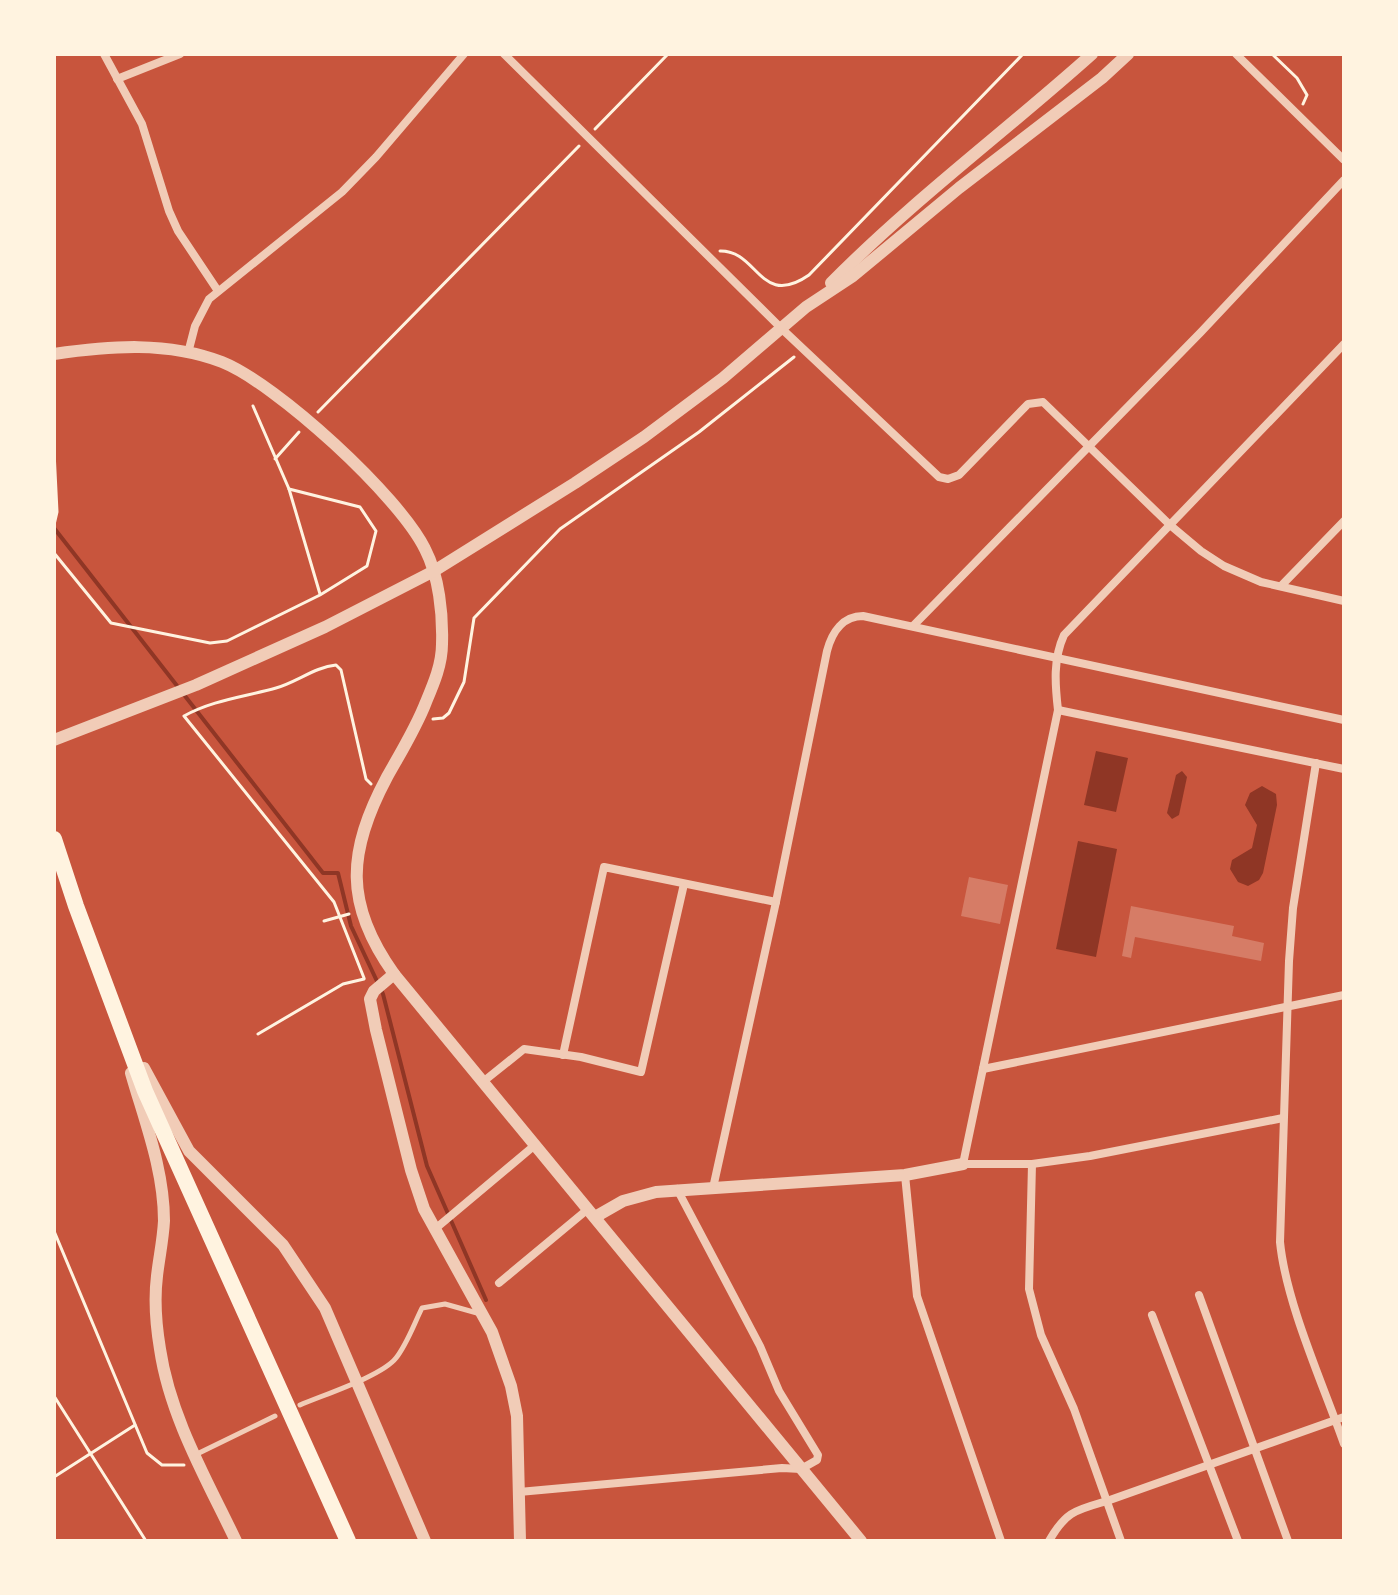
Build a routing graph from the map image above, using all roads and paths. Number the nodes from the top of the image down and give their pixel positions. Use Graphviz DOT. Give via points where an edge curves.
graph roads {
  1 [pos="104,54"];
  2 [pos="180,54"];
  3 [pos="464,54"];
  4 [pos="504,54"];
  5 [pos="668,54"];
  6 [pos="1023,54"];
  7 [pos="1092,54"];
  8 [pos="1128,54"];
  9 [pos="1236,54"];
  10 [pos="1272,54"];
  11 [pos="117,79"];
  12 [pos="1299,115"];
  13 [pos="588,137"];
  14 [pos="1344,160"];
  15 [pos="1344,180"];
  16 [pos="708,254"];
  17 [pos="218,291"];
  18 [pos="815,300"];
  19 [pos="782,329"];
  20 [pos="1344,344"];
  21 [pos="188,353"];
  22 [pos="799,353"];
  23 [pos="54,354"];
  24 [pos="253,406"];
  25 [pos="308,422"];
  26 [pos="1088,447"];
  27 [pos="54,451"];
  28 [pos="275,459"];
  29 [pos="289,489"];
  30 [pos="1344,521"];
  31 [pos="54,525"];
  32 [pos="1170,525"];
  33 [pos="54,553"];
  34 [pos="434,571"];
  35 [pos="1281,586"];
  36 [pos="320,595"];
  37 [pos="1344,601"];
  38 [pos="913,626"];
  39 [pos="1057,659"];
  40 [pos="1058,710"];
  41 [pos="420,719"];
  42 [pos="1344,720"];
  43 [pos="54,740"];
  44 [pos="1316,763"];
  45 [pos="1344,769"];
  46 [pos="380,792"];
  47 [pos="54,839"];
  48 [pos="684,884"];
  49 [pos="776,902"];
  50 [pos="361,912"];
  51 [pos="341,915"];
  52 [pos="324,921"];
  53 [pos="394,974"];
  54 [pos="364,978"];
  55 [pos="105,986"];
  56 [pos="374,991"];
  57 [pos="1344,995"];
  58 [pos="1288,1007"];
  59 [pos="258,1034"];
  60 [pos="563,1055"];
  61 [pos="983,1069"];
  62 [pos="484,1081"];
  63 [pos="1283,1118"];
  64 [pos="535,1145"];
  65 [pos="963,1164"];
  66 [pos="1032,1164"];
  67 [pos="905,1175"];
  68 [pos="713,1188"];
  69 [pos="677,1189"];
  70 [pos="592,1213"];
  71 [pos="435,1229"];
  72 [pos="54,1231"];
  73 [pos="499,1283"];
  74 [pos="1199,1295"];
  75 [pos="482,1314"];
  76 [pos="1152,1315"];
  77 [pos="357,1380"];
  78 [pos="54,1396"];
  79 [pos="300,1405"];
  80 [pos="275,1416"];
  81 [pos="1340,1418"];
  82 [pos="135,1425"];
  83 [pos="1344,1444"];
  84 [pos="1254,1448"];
  85 [pos="91,1454"];
  86 [pos="196,1455"];
  87 [pos="1211,1464"];
  88 [pos="801,1469"];
  89 [pos="54,1477"];
  90 [pos="519,1492"];
  91 [pos="1107,1501"];
  92 [pos="146,1541"];
  93 [pos="236,1541"];
  94 [pos="348,1541"];
  95 [pos="425,1541"];
  96 [pos="520,1541"];
  97 [pos="861,1541"];
  98 [pos="1001,1541"];
  99 [pos="1049,1541"];
  100 [pos="1121,1541"];
  101 [pos="1238,1541"];
  102 [pos="1288,1541"];
  1 -- 11 [label="street"];
  2 -- 11 [label="street"];
  3 -- 17 [label="street" via="342,192"];
  4 -- 13 [label="street"];
  5 -- 13 [label="path"];
  6 -- 16 [label="path" via="798,283 766,282 730,251"];
  7 -- 18 [label="street" via="904,213"];
  8 -- 18 [label="street" via="853,276"];
  9 -- 12 [label="street"];
  10 -- 12 [label="path" via="1307,95"];
  11 -- 17 [label="street" via="142,124 178,231"];
  12 -- 14 [label="street"];
  13 -- 16 [label="street"];
  13 -- 25 [label="path"];
  15 -- 26 [label="street"];
  16 -- 19 [label="street"];
  17 -- 21 [label="street" via="202,310"];
  18 -- 19 [label="street"];
  19 -- 26 [label="street" via="939,477 959,475 1028,404 1043,402"];
  19 -- 34 [label="street" via="644,437"];
  20 -- 32 [label="street"];
  21 -- 23 [label="street" via="138,346"];
  21 -- 25 [label="street" via="222,362 257,381"];
  22 -- 41 [label="path" via="551,538 474,618 464,682 449,713"];
  24 -- 28 [label="path"];
  25 -- 28 [label="path"];
  25 -- 34 [label="street" via="410,525"];
  26 -- 32 [label="street"];
  26 -- 38 [label="street"];
  27 -- 31 [label="path"];
  28 -- 29 [label="path"];
  29 -- 36 [label="path"];
  29 -- 36 [label="path" via="360,507 376,531 367,566"];
  30 -- 35 [label="street"];
  32 -- 35 [label="street" via="1224,566"];
  32 -- 39 [label="street" via="1064,635"];
  33 -- 36 [label="path" via="111,623 210,643 227,641"];
  34 -- 41 [label="street" via="442,647"];
  34 -- 43 [label="street" via="196,685"];
  35 -- 37 [label="street"];
  38 -- 39 [label="street"];
  38 -- 49 [label="street" via="854,616 829,641"];
  39 -- 40 [label="street"];
  39 -- 42 [label="street"];
  40 -- 44 [label="street"];
  40 -- 61 [label="street"];
  41 -- 46 [label="street"];
  44 -- 45 [label="street"];
  44 -- 58 [label="street" via="1293,908"];
  46 -- 50 [label="street" via="356,862"];
  46 -- 51 [label="path" via="366,779 336,665 277,688 205,704 184,716"];
  47 -- 55 [label="highway"];
  48 -- 49 [label="street"];
  48 -- 60 [label="street" via="641,1072"];
  48 -- 60 [label="street" via="604,867"];
  49 -- 68 [label="street"];
  50 -- 51 [label="path"];
  50 -- 53 [label="street"];
  51 -- 52 [label="path"];
  51 -- 54 [label="path"];
  53 -- 56 [label="street"];
  53 -- 62 [label="street"];
  54 -- 56 [label="path"];
  54 -- 59 [label="path" via="343,984"];
  55 -- 77 [label="street" via="189,1151 283,1245 325,1308"];
  55 -- 86 [label="street" via="159,1169 164,1224 156,1299 160,1349"];
  55 -- 94 [label="highway" via="145,1091"];
  56 -- 71 [label="street" via="371,1008 408,1155"];
  57 -- 58 [label="street"];
  58 -- 61 [label="street"];
  58 -- 63 [label="street"];
  60 -- 62 [label="street" via="524,1049"];
  61 -- 65 [label="street"];
  62 -- 64 [label="street"];
  63 -- 66 [label="street"];
  63 -- 81 [label="street" via="1282,1262"];
  64 -- 70 [label="street"];
  64 -- 71 [label="street"];
  65 -- 66 [label="street"];
  65 -- 67 [label="street"];
  66 -- 91 [label="street" via="1029,1289 1041,1335"];
  67 -- 68 [label="street"];
  67 -- 98 [label="street" via="917,1296"];
  68 -- 69 [label="street"];
  69 -- 70 [label="street"];
  69 -- 88 [label="street" via="779,1391 818,1455"];
  70 -- 73 [label="street"];
  70 -- 88 [label="street"];
  71 -- 75 [label="street"];
  72 -- 82 [label="path"];
  74 -- 84 [label="street"];
  75 -- 77 [label="lane" via="445,1304 422,1308 397,1357 374,1375"];
  75 -- 90 [label="street" via="511,1386"];
  76 -- 87 [label="street"];
  77 -- 79 [label="lane"];
  77 -- 95 [label="street"];
  78 -- 85 [label="path"];
  80 -- 86 [label="lane"];
  81 -- 83 [label="street"];
  81 -- 84 [label="street"];
  82 -- 85 [label="path"];
  82 -- 86 [label="path" via="147,1453 162,1465 184,1465"];
  84 -- 87 [label="street"];
  84 -- 102 [label="street"];
  85 -- 89 [label="path"];
  85 -- 92 [label="path"];
  86 -- 93 [label="street"];
  87 -- 91 [label="street"];
  87 -- 101 [label="street"];
  88 -- 90 [label="street"];
  88 -- 97 [label="street"];
  90 -- 96 [label="street"];
  91 -- 99 [label="street" via="1071,1511"];
  91 -- 100 [label="street"];
}
